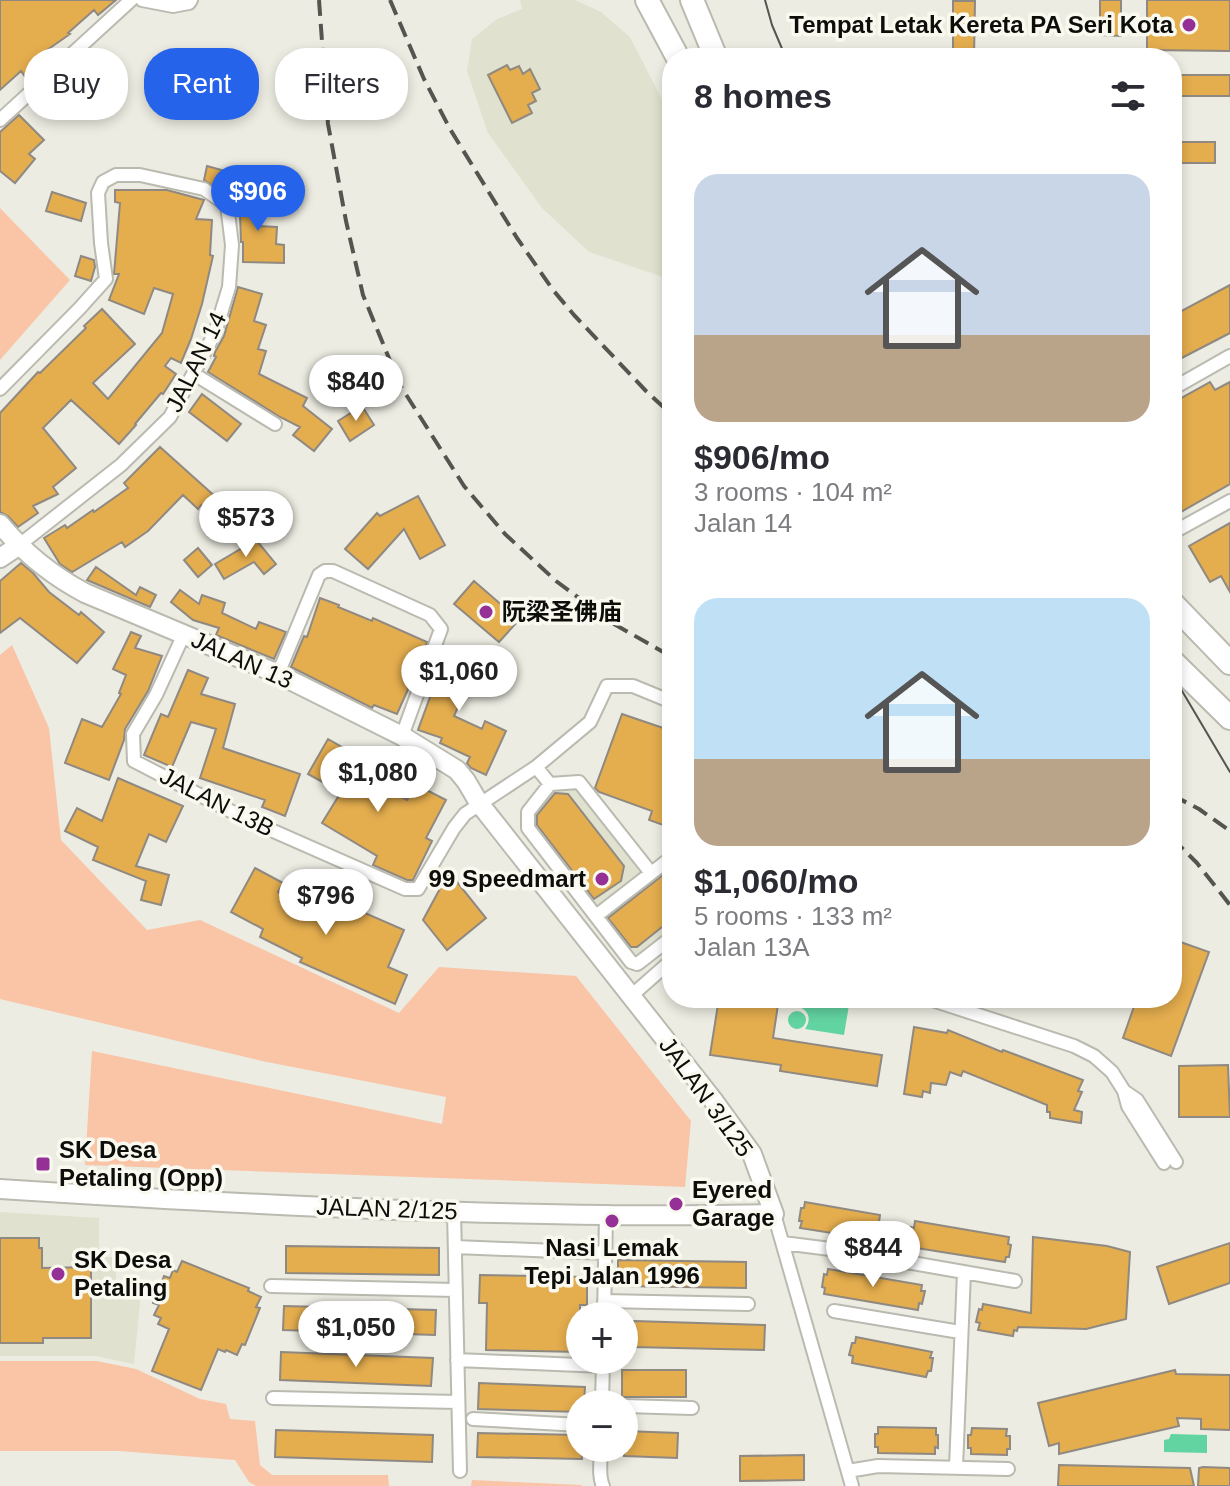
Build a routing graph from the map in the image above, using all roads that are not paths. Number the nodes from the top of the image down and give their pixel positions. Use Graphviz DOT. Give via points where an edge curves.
graph roads {
  1 [pos="131,0"];
  2 [pos="142,0"];
  3 [pos="191,0"];
  4 [pos="647,0"];
  5 [pos="692,0"];
  6 [pos="673,48"];
  7 [pos="712,48"];
  8 [pos="0,120"];
  9 [pos="1230,356"];
  10 [pos="194,374"];
  11 [pos="1182,383"];
  12 [pos="0,389"];
  13 [pos="275,424"];
  14 [pos="1230,501"];
  15 [pos="0,524"];
  16 [pos="1182,527"];
  17 [pos="18,546"];
  18 [pos="0,558"];
  19 [pos="1182,613"];
  20 [pos="184,634"];
  21 [pos="1230,663"];
  22 [pos="1182,671"];
  23 [pos="278,674"];
  24 [pos="662,698"];
  25 [pos="1230,718"];
  26 [pos="402,736"];
  27 [pos="536,767"];
  28 [pos="550,784"];
  29 [pos="479,803"];
  30 [pos="662,865"];
  31 [pos="651,873"];
  32 [pos="596,916"];
  33 [pos="662,945"];
  34 [pos="662,969"];
  35 [pos="631,996"];
  36 [pos="957,1008"];
  37 [pos="1167,1159"];
  38 [pos="0,1189"];
  39 [pos="454,1212"];
  40 [pos="774,1214"];
  41 [pos="606,1215"];
  42 [pos="783,1243"];
  43 [pos="455,1247"];
  44 [pos="606,1253"];
  45 [pos="964,1272"];
  46 [pos="1015,1281"];
  47 [pos="271,1286"];
  48 [pos="456,1290"];
  49 [pos="604,1301"];
  50 [pos="748,1304"];
  51 [pos="834,1311"];
  52 [pos="960,1332"];
  53 [pos="457,1360"];
  54 [pos="566,1362"];
  55 [pos="273,1398"];
  56 [pos="458,1402"];
  57 [pos="638,1406"];
  58 [pos="692,1408"];
  59 [pos="473,1419"];
  60 [pos="566,1424"];
  61 [pos="956,1467"];
  62 [pos="1008,1469"];
  63 [pos="460,1471"];
  64 [pos="848,1471"];
  65 [pos="852,1486"];
  1 -- 8 [label="street"];
  2 -- 3 [label="street" via="173,6"];
  4 -- 6 [label="highway"];
  5 -- 7 [label="highway"];
  9 -- 11 [label="street"];
  10 -- 12 [label="street, JALAN 14" via="215,333 229,287 232,245 227,205 204,189 116,175 103,182 98,193 106,279"];
  10 -- 13 [label="street"];
  10 -- 17 [label="street, JALAN 14" via="170,417 121,465"];
  14 -- 16 [label="street"];
  15 -- 17 [label="street, JALAN 13"];
  17 -- 18 [label="street"];
  17 -- 20 [label="street, JALAN 13" via="85,593"];
  19 -- 21 [label="highway"];
  20 -- 23 [label="street, JALAN 13"];
  20 -- 29 [label="street, JALAN 13B" via="133,734 134,761 246,819 405,889 418,889 454,828"];
  22 -- 25 [label="highway"];
  23 -- 26 [label="street, JALAN 13"];
  23 -- 26 [label="street" via="325,571 430,615 441,629"];
  24 -- 27 [label="street" via="633,686 607,686 590,722"];
  26 -- 29 [label="street, JALAN 13" via="457,770"];
  27 -- 28 [label="street"];
  27 -- 29 [label="street"];
  28 -- 31 [label="street" via="579,782"];
  28 -- 32 [label="street" via="528,812 528,828"];
  29 -- 35 [label="street, JALAN 3/125"];
  30 -- 31 [label="street"];
  31 -- 32 [label="street"];
  32 -- 33 [label="street" via="634,963"];
  34 -- 35 [label="street"];
  35 -- 40 [label="street, JALAN 3/125" via="752,1154"];
  36 -- 37 [label="street" via="1074,1046 1102,1061"];
  38 -- 39 [label="street, JALAN 2/125"];
  39 -- 41 [label="street, JALAN 2/125"];
  39 -- 43 [label="street"];
  40 -- 41 [label="street, JALAN 2/125"];
  40 -- 42 [label="street, JALAN 3/125"];
  41 -- 44 [label="street"];
  42 -- 45 [label="street"];
  42 -- 64 [label="street, JALAN 3/125"];
  43 -- 44 [label="street"];
  43 -- 48 [label="street"];
  44 -- 49 [label="street"];
  45 -- 46 [label="street"];
  45 -- 52 [label="street"];
  47 -- 48 [label="street"];
  48 -- 53 [label="street"];
  49 -- 50 [label="street"];
  51 -- 52 [label="street"];
  52 -- 61 [label="street"];
  53 -- 54 [label="street"];
  53 -- 56 [label="street"];
  55 -- 56 [label="street"];
  56 -- 63 [label="street"];
  57 -- 58 [label="street"];
  59 -- 60 [label="street"];
  61 -- 62 [label="street"];
  61 -- 64 [label="street"];
  64 -- 65 [label="street, JALAN 3/125"];
}
